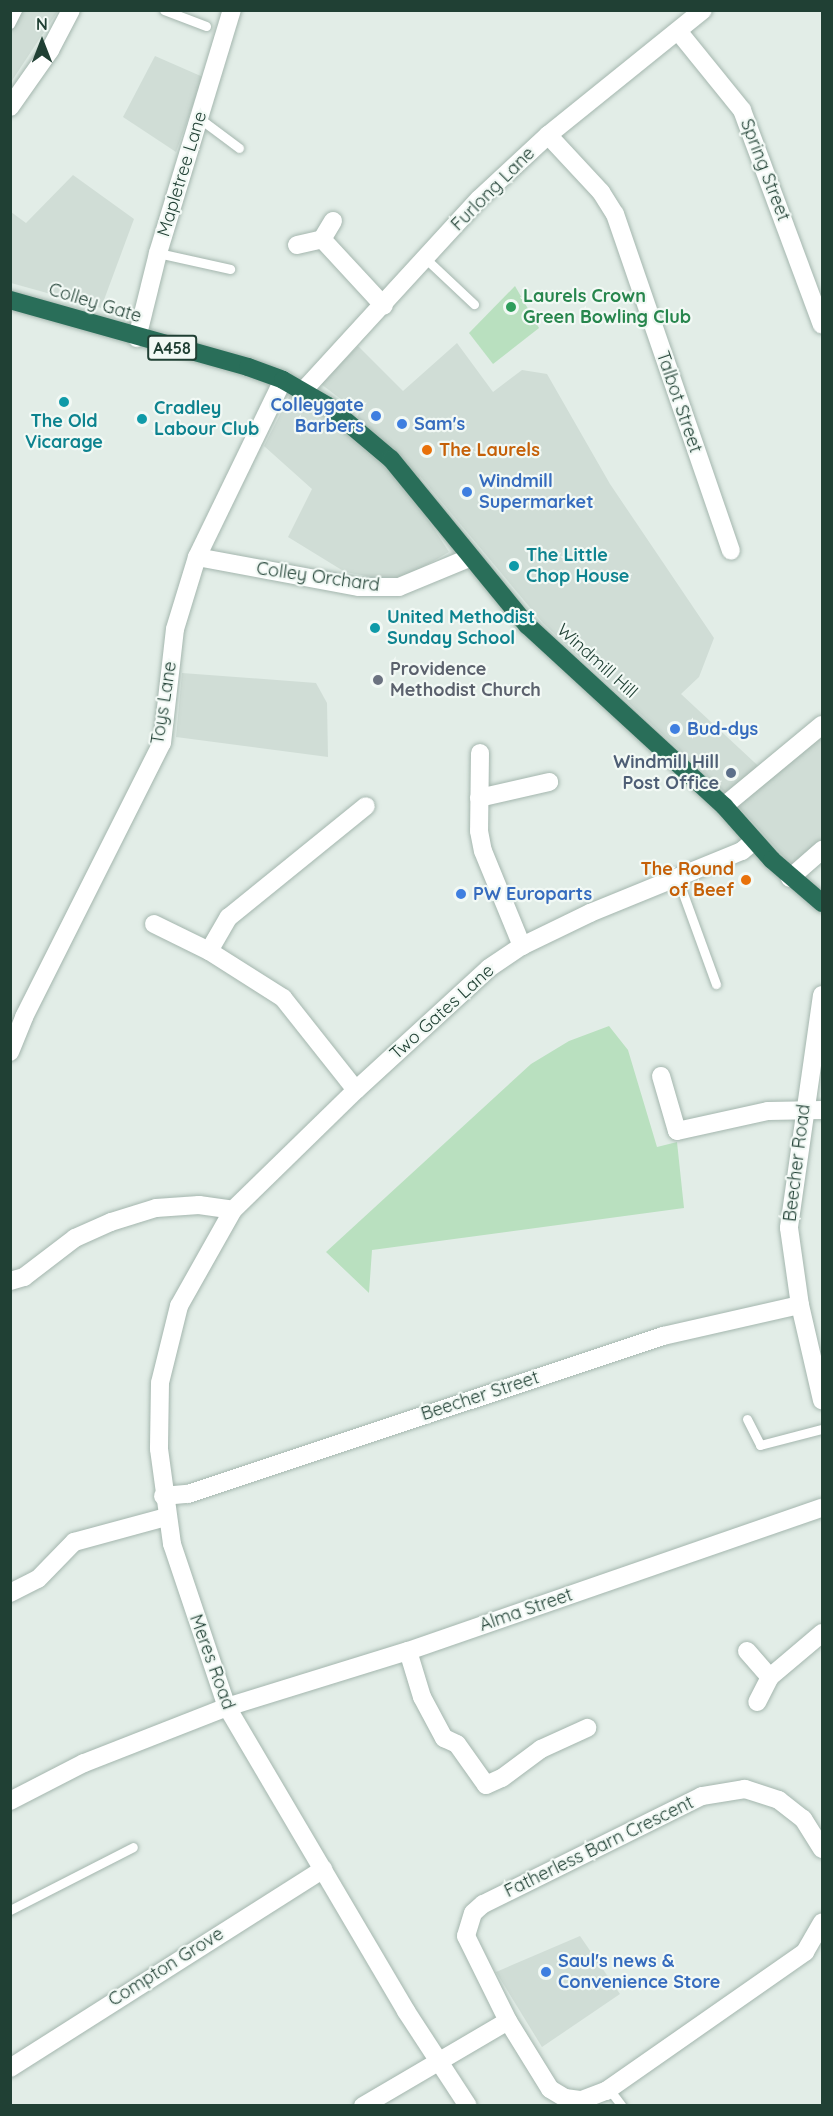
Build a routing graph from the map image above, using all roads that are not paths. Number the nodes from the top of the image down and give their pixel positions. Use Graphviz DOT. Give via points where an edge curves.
graph roads {
  1 [pos="17,10"];
  2 [pos="71,10"];
  3 [pos="164,10"];
  4 [pos="232,10"];
  5 [pos="703,10"];
  6 [pos="10,24"];
  7 [pos="206,26"];
  8 [pos="678,31"];
  9 [pos="14,95"];
  10 [pos="199,118"];
  11 [pos="548,135"];
  12 [pos="239,148"];
  13 [pos="333,221"];
  14 [pos="322,238"];
  15 [pos="297,245"];
  16 [pos="158,253"];
  17 [pos="426,259"];
  18 [pos="230,269"];
  19 [pos="10,300"];
  20 [pos="474,304"];
  21 [pos="384,306"];
  22 [pos="822,325"];
  23 [pos="136,338"];
  24 [pos="283,380"];
  25 [pos="303,391"];
  26 [pos="731,551"];
  27 [pos="197,557"];
  28 [pos="469,558"];
  29 [pos="822,725"];
  30 [pos="480,753"];
  31 [pos="549,782"];
  32 [pos="479,798"];
  33 [pos="366,806"];
  34 [pos="724,806"];
  35 [pos="754,841"];
  36 [pos="822,850"];
  37 [pos="677,877"];
  38 [pos="790,878"];
  39 [pos="822,903"];
  40 [pos="154,924"];
  41 [pos="522,946"];
  42 [pos="209,951"];
  43 [pos="716,984"];
  44 [pos="822,995"];
  45 [pos="10,1052"];
  46 [pos="661,1076"];
  47 [pos="356,1090"];
  48 [pos="803,1109"];
  49 [pos="822,1110"];
  50 [pos="233,1210"];
  51 [pos="10,1281"];
  52 [pos="800,1305"];
  53 [pos="816,1352"];
  54 [pos="822,1400"];
  55 [pos="747,1419"];
  56 [pos="822,1429"];
  57 [pos="163,1496"];
  58 [pos="822,1508"];
  59 [pos="166,1517"];
  60 [pos="10,1593"];
  61 [pos="822,1633"];
  62 [pos="408,1651"];
  63 [pos="747,1651"];
  64 [pos="770,1677"];
  65 [pos="757,1702"];
  66 [pos="227,1707"];
  67 [pos="587,1728"];
  68 [pos="10,1801"];
  69 [pos="133,1847"];
  70 [pos="822,1849"];
  71 [pos="323,1869"];
  72 [pos="10,1910"];
  73 [pos="822,1922"];
  74 [pos="508,2021"];
  75 [pos="436,2062"];
  76 [pos="10,2067"];
  77 [pos="609,2089"];
  78 [pos="363,2106"];
  79 [pos="468,2106"];
  80 [pos="622,2106"];
  1 -- 6 [label="lane"];
  2 -- 9 [label="street" via="54,44"];
  3 -- 7 [label="lane"];
  4 -- 10 [label="street, Mapletree Lane"];
  5 -- 8 [label="street, Furlong Lane"];
  8 -- 11 [label="street, Furlong Lane"];
  8 -- 22 [label="street, Spring Street" via="742,110"];
  10 -- 12 [label="lane"];
  10 -- 16 [label="street, Mapletree Lane"];
  11 -- 17 [label="street, Furlong Lane" via="479,199"];
  11 -- 26 [label="street, Talbot Street" via="615,214"];
  13 -- 14 [label="street"];
  14 -- 15 [label="street"];
  14 -- 21 [label="street"];
  16 -- 18 [label="lane"];
  16 -- 23 [label="street, Mapletree Lane"];
  17 -- 20 [label="lane"];
  17 -- 21 [label="street, Furlong Lane"];
  19 -- 23 [label="highway, Colley Gate / A458"];
  21 -- 25 [label="street, Furlong Lane"];
  23 -- 24 [label="highway, Colley Gate / A458"];
  24 -- 25 [label="highway, Colley Gate / A458"];
  24 -- 27 [label="street, Toys Lane"];
  25 -- 28 [label="highway, Windmill Hill / A458" via="328,406 391,459"];
  27 -- 28 [label="street, Colley Orchard" via="359,587 399,588"];
  27 -- 45 [label="street, Toys Lane" via="175,629 162,743"];
  28 -- 34 [label="highway, Windmill Hill / A458" via="527,625"];
  29 -- 34 [label="street"];
  30 -- 32 [label="street"];
  31 -- 32 [label="street"];
  32 -- 41 [label="street" via="483,851"];
  33 -- 42 [label="street" via="229,917"];
  34 -- 35 [label="highway, Windmill Hill / A458"];
  35 -- 37 [label="street, Two Gates Lane" via="742,851"];
  35 -- 38 [label="highway, Windmill Hill / A458"];
  36 -- 38 [label="street"];
  37 -- 41 [label="street, Two Gates Lane"];
  37 -- 43 [label="lane"];
  38 -- 39 [label="highway, Windmill Hill / A458"];
  40 -- 42 [label="street"];
  41 -- 47 [label="street, Two Gates Lane" via="470,983"];
  42 -- 47 [label="street" via="283,998"];
  44 -- 48 [label="street, Beecher Road"];
  46 -- 48 [label="street" via="677,1131 768,1111"];
  47 -- 50 [label="street, Two Gates Lane"];
  48 -- 49 [label="street"];
  48 -- 52 [label="street, Beecher Road" via="789,1228"];
  50 -- 51 [label="street" via="199,1205 167,1207 111,1222 75,1238 24,1277"];
  50 -- 57 [label="street, Meres Road" via="179,1306 160,1383"];
  52 -- 53 [label="street, Beecher Road"];
  52 -- 57 [label="street, Beecher Street" via="663,1336 188,1494"];
  53 -- 54 [label="street, Beecher Road"];
  55 -- 56 [label="lane" via="760,1445"];
  57 -- 59 [label="street, Meres Road"];
  58 -- 62 [label="street, Alma Street"];
  59 -- 60 [label="street" via="74,1542 38,1579"];
  59 -- 66 [label="street, Meres Road"];
  61 -- 64 [label="street"];
  62 -- 66 [label="street, Alma Street"];
  62 -- 67 [label="street" via="422,1697 444,1738 457,1744 486,1785 541,1749"];
  63 -- 64 [label="street"];
  64 -- 65 [label="street"];
  66 -- 68 [label="street, Alma Street" via="84,1763"];
  66 -- 71 [label="street, Meres Road"];
  69 -- 72 [label="lane"];
  70 -- 74 [label="street, Fatherless Barn Crescent" via="802,1819 779,1800 745,1789 720,1792 702,1796 483,1904 473,1913 466,1936"];
  71 -- 75 [label="street, Meres Road"];
  71 -- 76 [label="street, Compton Grove"];
  73 -- 77 [label="street, Fatherless Barn Crescent" via="805,1952"];
  74 -- 75 [label="street"];
  74 -- 77 [label="street, Fatherless Barn Crescent" via="556,2095 582,2100"];
  75 -- 78 [label="street"];
  75 -- 79 [label="street, Meres Road"];
  77 -- 80 [label="lane"];
}
